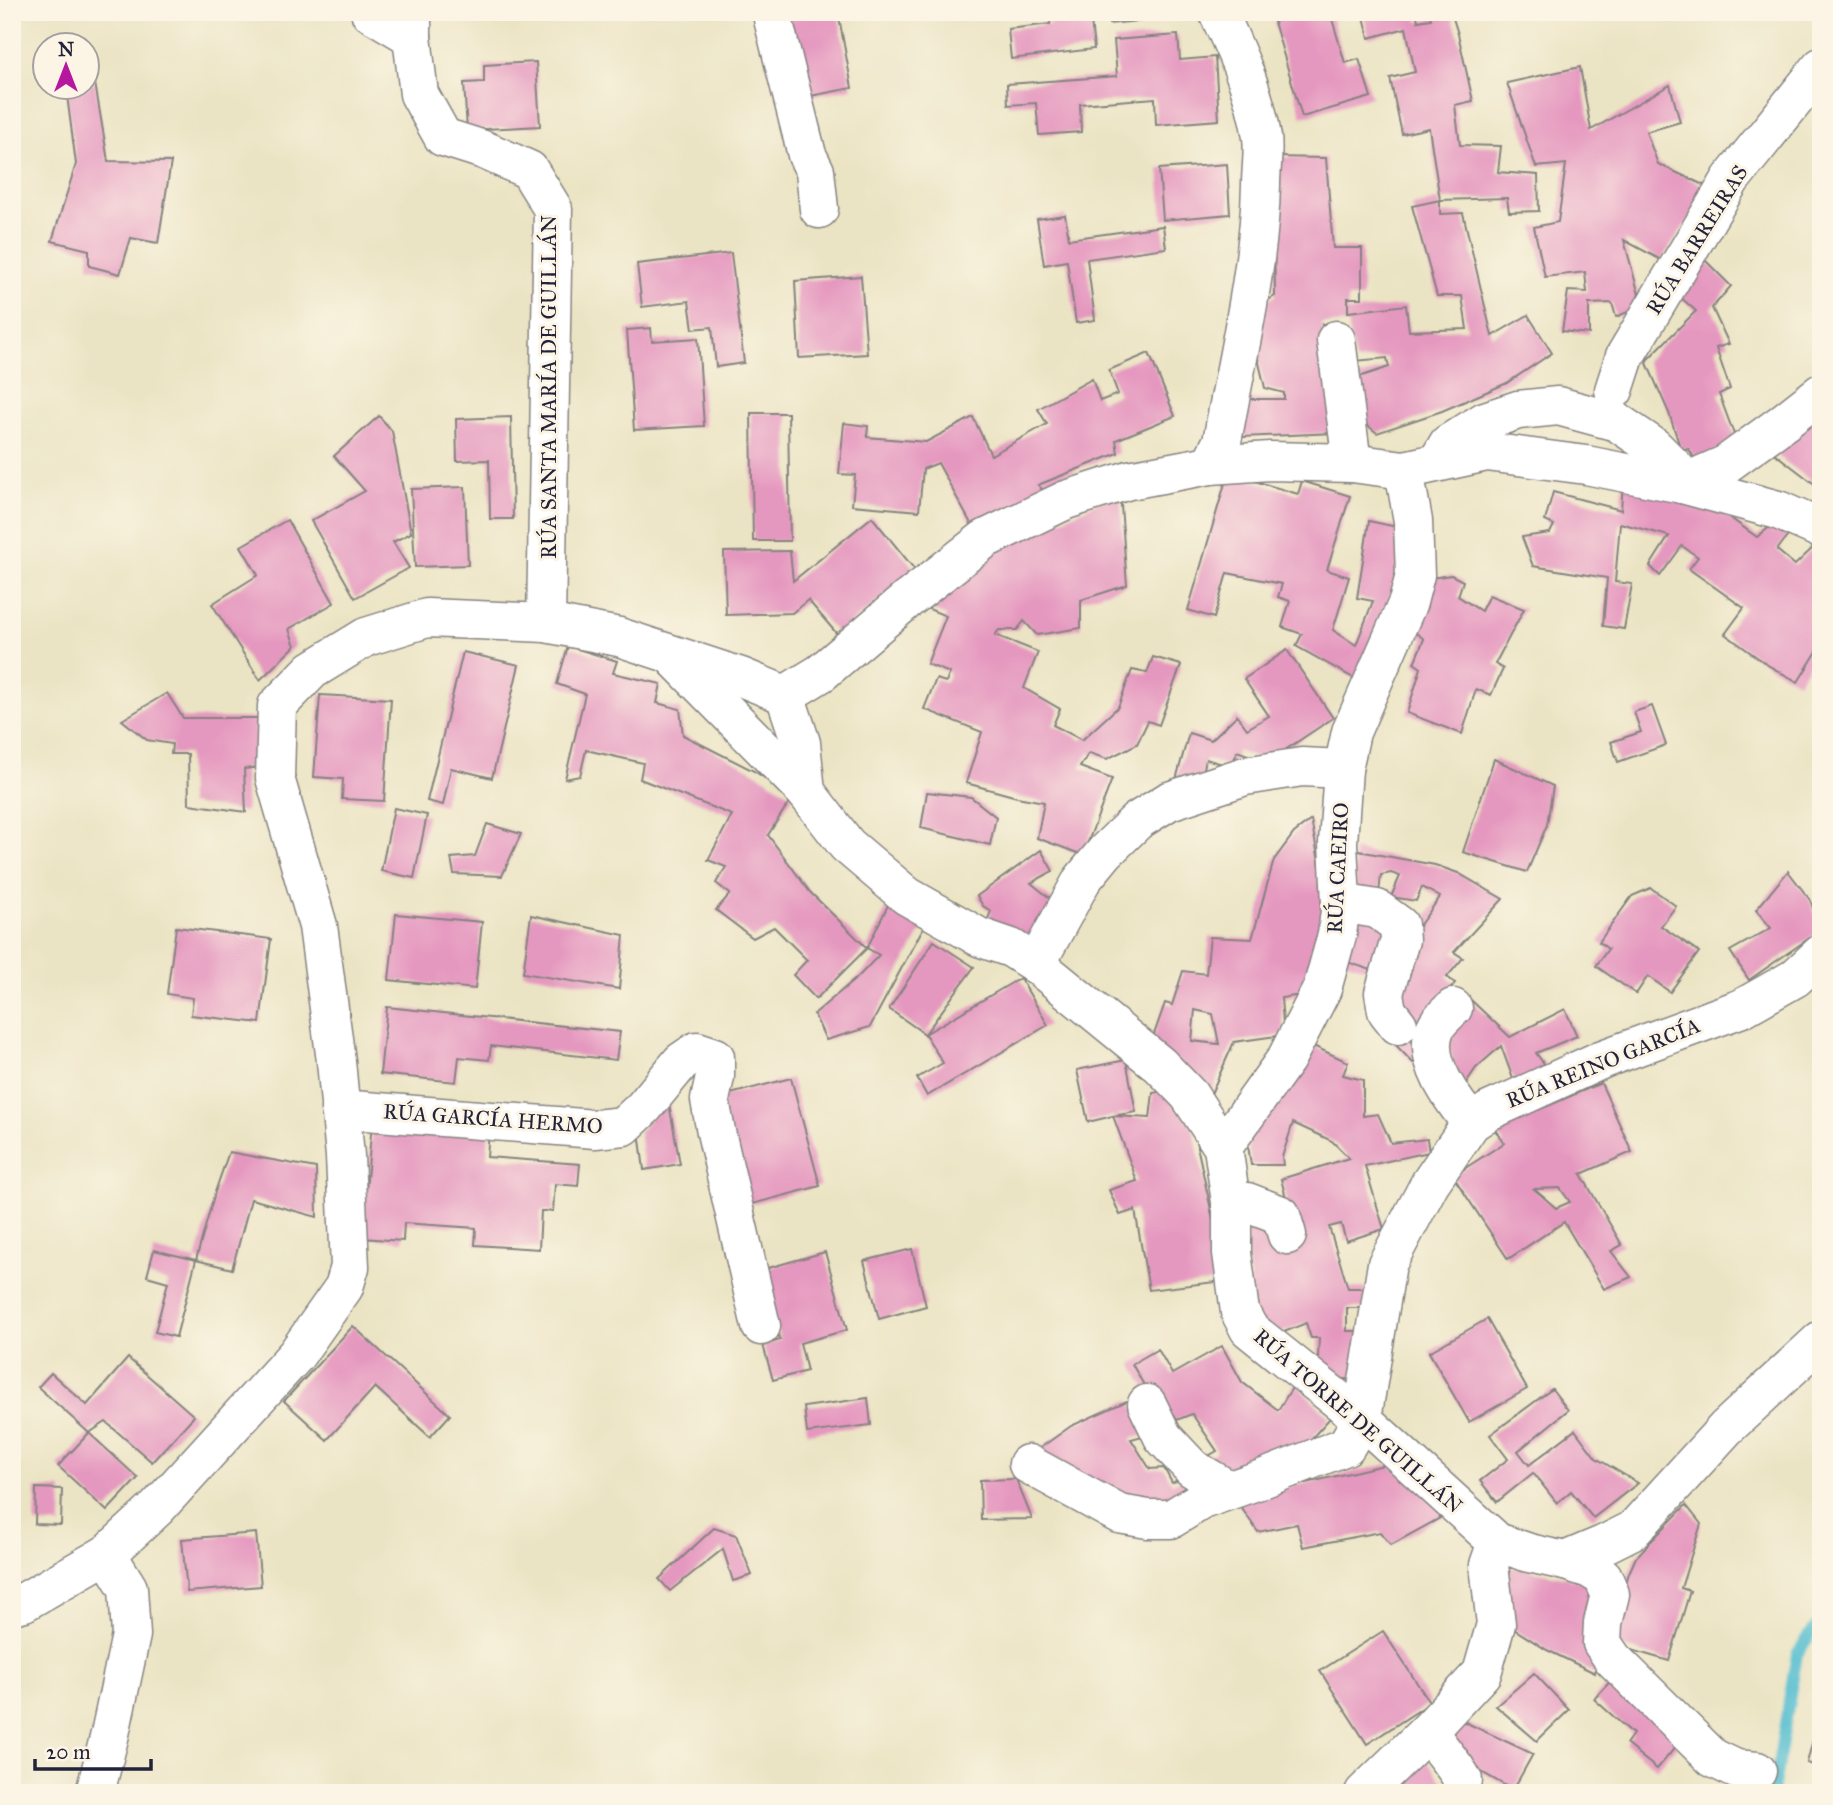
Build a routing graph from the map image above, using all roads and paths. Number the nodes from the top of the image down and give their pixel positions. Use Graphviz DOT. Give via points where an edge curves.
graph roads {
  1 [pos="370,12"];
  2 [pos="774,12"];
  3 [pos="1218,12"];
  4 [pos="412,24"];
  5 [pos="1821,67"];
  6 [pos="819,209"];
  7 [pos="1336,340"];
  8 [pos="1821,393"];
  9 [pos="1615,406"];
  10 [pos="1352,463"];
  11 [pos="1586,465"];
  12 [pos="1210,466"];
  13 [pos="1420,466"];
  14 [pos="1682,484"];
  15 [pos="1821,529"];
  16 [pos="546,623"];
  17 [pos="671,655"];
  18 [pos="785,695"];
  19 [pos="1343,769"];
  20 [pos="806,792"];
  21 [pos="1341,903"];
  22 [pos="1821,954"];
  23 [pos="1036,964"];
  24 [pos="1453,1008"];
  25 [pos="1398,1025"];
  26 [pos="340,1109"];
  27 [pos="1471,1124"];
  28 [pos="1223,1147"];
  29 [pos="1231,1205"];
  30 [pos="1287,1234"];
  31 [pos="761,1326"];
  32 [pos="1821,1340"];
  33 [pos="1147,1404"];
  34 [pos="1362,1419"];
  35 [pos="1028,1464"];
  36 [pos="1229,1490"];
  37 [pos="1497,1542"];
  38 [pos="107,1554"];
  39 [pos="1565,1561"];
  40 [pos="12,1605"];
  41 [pos="1428,1731"];
  42 [pos="1757,1771"];
  43 [pos="94,1793"];
  44 [pos="1364,1793"];
  45 [pos="1460,1793"];
  1 -- 4 [label="street"];
  2 -- 6 [label="street" via="807,155 816,172"];
  3 -- 12 [label="street" via="1243,66 1262,152 1255,268 1222,442"];
  4 -- 16 [label="street, RÚA SANTA MARÍA DE GUILLÁN" via="419,94 443,137 528,170 553,209"];
  5 -- 9 [label="street, RÚA BARREIRAS" via="1731,179 1625,356"];
  7 -- 10 [label="street"];
  8 -- 14 [label="street" via="1725,466"];
  9 -- 11 [label="street" via="1602,449"];
  9 -- 13 [label="street" via="1595,397 1518,410 1485,421"];
  9 -- 14 [label="street" via="1676,469"];
  10 -- 12 [label="street" via="1270,461"];
  10 -- 13 [label="street"];
  11 -- 13 [label="street" via="1487,452"];
  11 -- 14 [label="street"];
  12 -- 18 [label="street" via="1129,480 1066,500 985,539 821,673"];
  13 -- 19 [label="street, RÚA CAEIRO" via="1413,521 1415,575 1408,602 1351,733"];
  14 -- 15 [label="street" via="1778,510"];
  16 -- 17 [label="street" via="619,638"];
  16 -- 26 [label="street" via="427,618 355,644 312,670 277,706 275,778 318,926"];
  17 -- 18 [label="street"];
  17 -- 20 [label="street"];
  18 -- 20 [label="street" via="801,743"];
  19 -- 21 [label="street, RÚA CAEIRO" via="1338,843"];
  19 -- 23 [label="street" via="1302,767 1245,775 1169,801 1148,814 1106,851 1082,880"];
  20 -- 23 [label="street, RÚA TORRE DE GUILLÁN" via="847,845 907,895"];
  21 -- 25 [label="street" via="1377,909 1399,925 1400,940 1384,993 1387,1011"];
  21 -- 28 [label="street, RÚA CAEIRO" via="1322,989 1286,1059"];
  22 -- 27 [label="street, RÚA REINO GARCÍA" via="1795,978 1742,1008 1603,1059 1489,1111"];
  23 -- 28 [label="street, RÚA TORRE DE GUILLÁN" via="1160,1065 1189,1095"];
  24 -- 27 [label="street" via="1435,1028 1432,1052 1443,1083"];
  26 -- 31 [label="street, RÚA GARCÍA HERMO" via="595,1129 624,1126 681,1062 697,1051 715,1057 710,1100"];
  26 -- 38 [label="street" via="350,1267 344,1287 296,1355 157,1508"];
  27 -- 34 [label="street, RÚA REINO GARCÍA" via="1430,1182 1387,1264"];
  28 -- 29 [label="street, RÚA TORRE DE GUILLÁN"];
  29 -- 30 [label="street" via="1247,1202 1281,1215"];
  29 -- 34 [label="street, RÚA TORRE DE GUILLÁN" via="1240,1311 1249,1329"];
  32 -- 39 [label="street" via="1726,1428 1633,1530"];
  33 -- 36 [label="street" via="1163,1437 1192,1468"];
  34 -- 36 [label="street, RÚA REINO GARCÍA" via="1346,1446"];
  34 -- 37 [label="street, RÚA TORRE DE GUILLÁN"];
  35 -- 36 [label="street, RÚA REINO GARCÍA" via="1119,1514 1148,1519 1171,1519"];
  37 -- 39 [label="street, RÚA TORRE DE GUILLÁN"];
  37 -- 41 [label="street" via="1489,1565 1496,1624 1482,1673"];
  38 -- 40 [label="street"];
  38 -- 43 [label="street" via="128,1588 131,1635"];
  39 -- 42 [label="street, RÚA TORRE DE GUILLÁN" via="1603,1577 1610,1594 1602,1643 1613,1659 1713,1758 1736,1769"];
  41 -- 44 [label="street"];
  41 -- 45 [label="street" via="1463,1780"];
}
